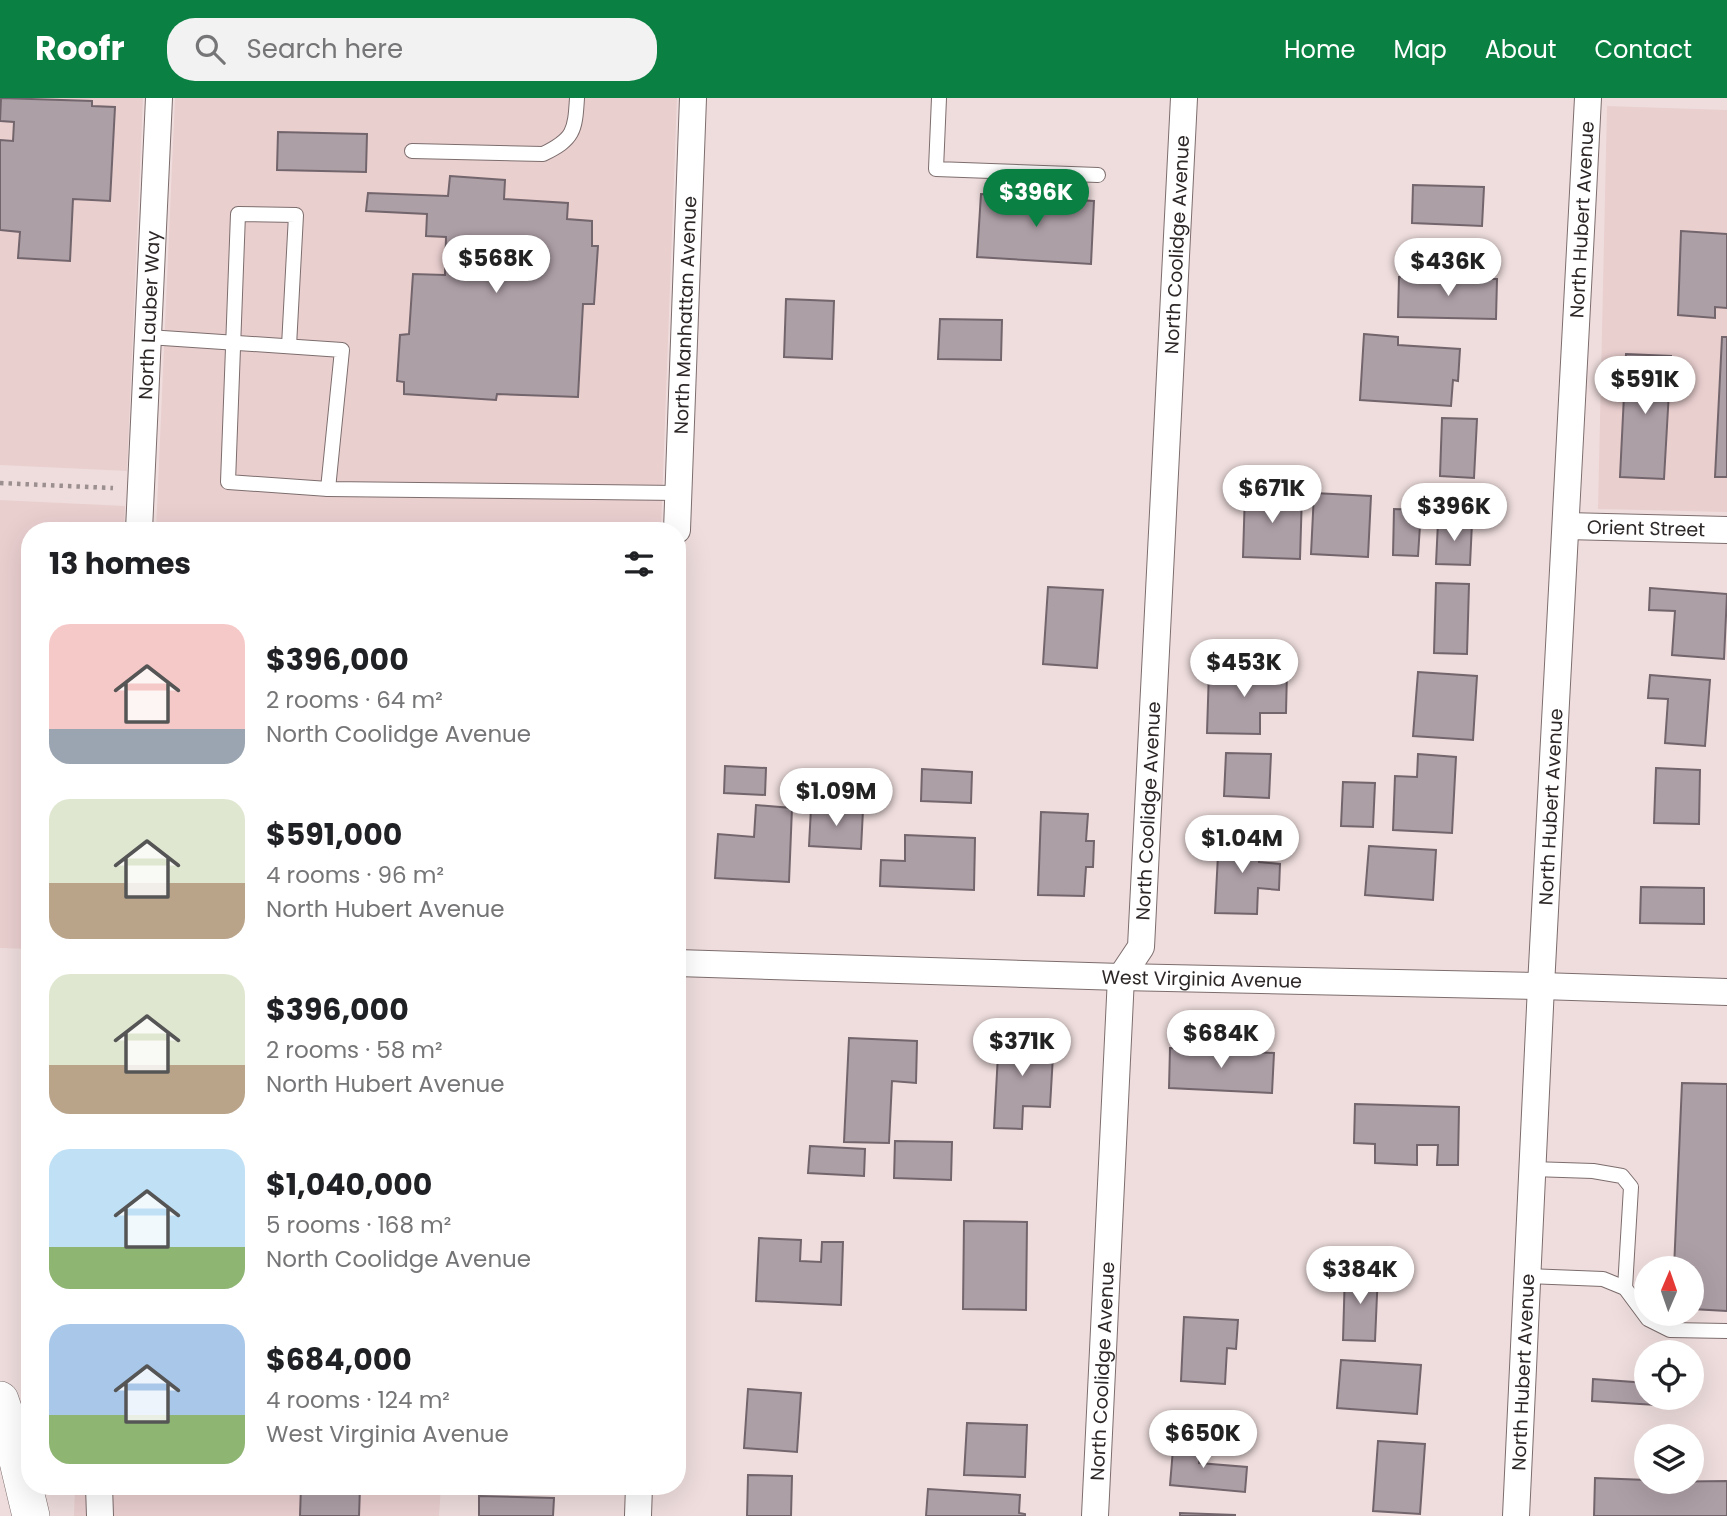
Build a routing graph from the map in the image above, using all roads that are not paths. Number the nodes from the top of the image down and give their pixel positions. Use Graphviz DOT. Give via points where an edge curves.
graph roads {
  1 [pos="159,98"];
  2 [pos="577,98"];
  3 [pos="693,98"];
  4 [pos="939,98"];
  5 [pos="1184,98"];
  6 [pos="1588,98"];
  7 [pos="412,151"];
  8 [pos="1098,175"];
  9 [pos="148,337"];
  10 [pos="234,343"];
  11 [pos="289,346"];
  12 [pos="328,489"];
  13 [pos="678,493"];
  14 [pos="140,522"];
  15 [pos="677,522"];
  16 [pos="1566,526"];
  17 [pos="1727,530"];
  18 [pos="686,963"];
  19 [pos="1121,978"];
  20 [pos="1541,986"];
  21 [pos="1727,992"];
  22 [pos="1532,1169"];
  23 [pos="1527,1276"];
  24 [pos="1625,1288"];
  25 [pos="1727,1331"];
  26 [pos="0,1400"];
  27 [pos="21,1476"];
  28 [pos="26,1495"];
  29 [pos="99,1495"];
  30 [pos="639,1495"];
  31 [pos="31,1516"];
  32 [pos="100,1516"];
  33 [pos="638,1516"];
  34 [pos="1095,1516"];
  35 [pos="1516,1516"];
  1 -- 9 [label="street, North Lauber Way"];
  2 -- 7 [label="lane" via="576,126 561,145 543,154"];
  3 -- 13 [label="street, North Manhattan Avenue"];
  4 -- 8 [label="lane" via="936,169"];
  5 -- 19 [label="street, North Coolidge Avenue" via="1141,947"];
  6 -- 16 [label="street, North Hubert Avenue"];
  9 -- 10 [label="lane"];
  9 -- 14 [label="street, North Lauber Way"];
  10 -- 11 [label="lane"];
  10 -- 11 [label="lane" via="239,214 296,215"];
  10 -- 12 [label="lane" via="228,482"];
  11 -- 12 [label="lane" via="342,349"];
  12 -- 13 [label="lane"];
  13 -- 15 [label="street, North Manhattan Avenue"];
  16 -- 17 [label="street, Orient Street"];
  16 -- 20 [label="street, North Hubert Avenue"];
  18 -- 19 [label="street, West Virginia Avenue"];
  19 -- 20 [label="street, West Virginia Avenue"];
  19 -- 34 [label="street, North Coolidge Avenue"];
  20 -- 21 [label="street, West Virginia Avenue"];
  20 -- 22 [label="street, North Hubert Avenue"];
  22 -- 23 [label="street, North Hubert Avenue"];
  22 -- 24 [label="lane" via="1612,1174 1622,1176 1631,1187"];
  23 -- 24 [label="lane" via="1603,1279"];
  23 -- 35 [label="street, North Hubert Avenue"];
  24 -- 25 [label="lane" via="1648,1319 1670,1330"];
  26 -- 27 [label="street"];
  28 -- 31 [label="street"];
  29 -- 32 [label="street"];
  30 -- 33 [label="street"];
}
